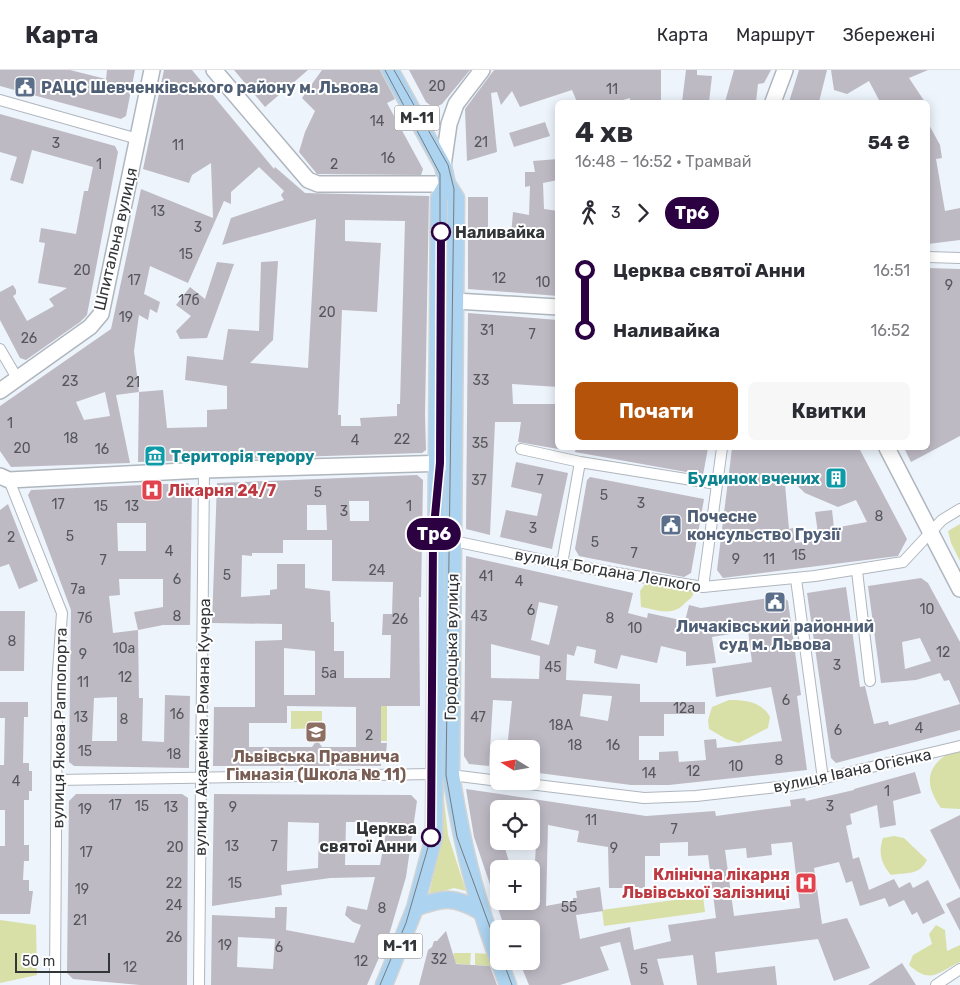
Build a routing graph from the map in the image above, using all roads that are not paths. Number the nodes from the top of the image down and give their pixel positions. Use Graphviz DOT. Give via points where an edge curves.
graph roads {
  1 [pos="152,70"];
  2 [pos="214,70"];
  3 [pos="390,70"];
  4 [pos="482,70"];
  5 [pos="785,70"];
  6 [pos="0,100"];
  7 [pos="774,100"];
  8 [pos="138,139"];
  9 [pos="443,166"];
  10 [pos="447,184"];
  11 [pos="930,257"];
  12 [pos="960,258"];
  13 [pos="447,301"];
  14 [pos="555,307"];
  15 [pos="0,349"];
  16 [pos="17,378"];
  17 [pos="0,391"];
  18 [pos="521,449"];
  19 [pos="722,450"];
  20 [pos="888,450"];
  21 [pos="580,462"];
  22 [pos="445,463"];
  23 [pos="204,470"];
  24 [pos="5,478"];
  25 [pos="717,484"];
  26 [pos="960,509"];
  27 [pos="931,533"];
  28 [pos="436,537"];
  29 [pos="452,541"];
  30 [pos="562,564"];
  31 [pos="857,571"];
  32 [pos="796,579"];
  33 [pos="703,587"];
  34 [pos="960,589"];
  35 [pos="870,681"];
  36 [pos="960,746"];
  37 [pos="434,774"];
  38 [pos="451,775"];
  39 [pos="201,779"];
  40 [pos="823,779"];
  41 [pos="57,780"];
  42 [pos="490,780"];
  43 [pos="540,785"];
  44 [pos="415,908"];
  45 [pos="480,911"];
  46 [pos="960,969"];
  47 [pos="55,985"];
  48 [pos="199,985"];
  49 [pos="384,985"];
  50 [pos="508,985"];
  51 [pos="936,985"];
  1 -- 8 [label="street, Шпитальна вулиця"];
  2 -- 10 [label="street" via="308,180 318,184"];
  3 -- 9 [label="main road, М-11"];
  4 -- 9 [label="street" via="454,109"];
  5 -- 7 [label="street"];
  6 -- 8 [label="street"];
  8 -- 16 [label="street, Шпитальна вулиця" via="100,314 90,327"];
  9 -- 10 [label="main road, М-11"];
  10 -- 13 [label="main road, Городоцька вулиця / М-11" via="439,198"];
  11 -- 12 [label="street"];
  13 -- 14 [label="street"];
  13 -- 22 [label="main road, Городоцька вулиця / М-11"];
  15 -- 16 [label="street"];
  16 -- 17 [label="street, Шпитальна вулиця"];
  18 -- 21 [label="street"];
  19 -- 25 [label="street"];
  20 -- 27 [label="street"];
  21 -- 25 [label="street"];
  21 -- 30 [label="street"];
  22 -- 23 [label="street"];
  22 -- 28 [label="main road, Городоцька вулиця / М-11"];
  22 -- 29 [label="main road, Городоцька вулиця / М-11"];
  23 -- 24 [label="street"];
  23 -- 39 [label="street, вулиця Академіка Романа Кучера"];
  24 -- 41 [label="street, вулиця Якова Раппопорта" via="62,613 57,686"];
  25 -- 33 [label="street"];
  26 -- 27 [label="street, вулиця Богдана Лепкого" via="942,520"];
  27 -- 31 [label="street, вулиця Богдана Лепкого" via="903,562"];
  27 -- 34 [label="street"];
  28 -- 29 [label="street, вулиця Богдана Лепкого"];
  28 -- 37 [label="main road, Городоцька вулиця / М-11"];
  29 -- 30 [label="street, вулиця Богдана Лепкого"];
  29 -- 38 [label="main road, Городоцька вулиця / М-11"];
  30 -- 33 [label="street, вулиця Богдана Лепкого"];
  31 -- 32 [label="street, вулиця Богдана Лепкого"];
  31 -- 35 [label="street"];
  32 -- 33 [label="street, вулиця Богдана Лепкого"];
  32 -- 40 [label="street"];
  36 -- 40 [label="street, вулиця Івана Огієнка"];
  37 -- 39 [label="street"];
  37 -- 44 [label="main road, М-11" via="434,837"];
  38 -- 42 [label="street"];
  38 -- 45 [label="main road, Городоцька вулиця / М-11" via="460,836"];
  39 -- 41 [label="street"];
  39 -- 48 [label="street, вулиця Академіка Романа Кучера"];
  40 -- 43 [label="street, вулиця Івана Огієнка" via="796,786 673,798 644,798"];
  41 -- 47 [label="street, вулиця Якова Раппопорта"];
  44 -- 45 [label="main road" via="433,900 453,899"];
  44 -- 49 [label="main road, М-11"];
  45 -- 50 [label="main road, Городоцька вулиця / М-11"];
  46 -- 51 [label="street"];
}
